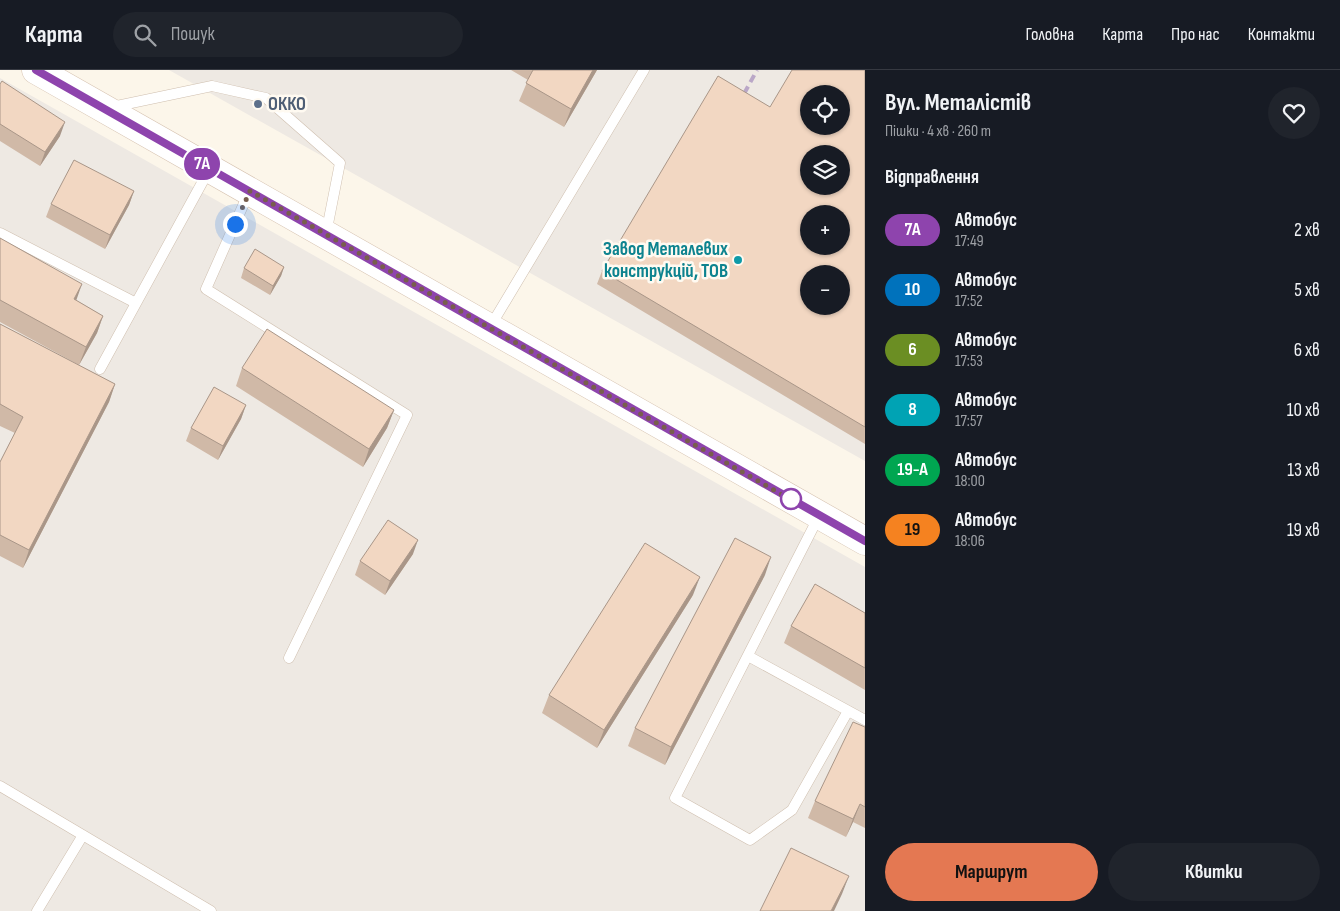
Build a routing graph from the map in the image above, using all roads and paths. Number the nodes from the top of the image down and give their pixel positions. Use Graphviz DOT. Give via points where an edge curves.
graph roads {
  1 [pos="36,70"];
  2 [pos="644,70"];
  3 [pos="104,108"];
  4 [pos="210,169"];
  5 [pos="250,191"];
  6 [pos="0,232"];
  7 [pos="326,235"];
  8 [pos="136,303"];
  9 [pos="490,328"];
  10 [pos="100,369"];
  11 [pos="819,515"];
  12 [pos="865,541"];
  13 [pos="748,656"];
  14 [pos="290,658"];
  15 [pos="848,711"];
  16 [pos="865,720"];
  17 [pos="0,786"];
  18 [pos="83,835"];
  19 [pos="37,911"];
  20 [pos="211,911"];
  1 -- 3 [label="main road"];
  2 -- 9 [label="lane"];
  3 -- 4 [label="main road"];
  3 -- 7 [label="lane" via="212,86 266,98 340,163"];
  4 -- 5 [label="main road"];
  4 -- 8 [label="lane"];
  5 -- 7 [label="main road"];
  5 -- 14 [label="lane" via="206,289 407,414"];
  6 -- 8 [label="lane"];
  7 -- 9 [label="main road"];
  8 -- 10 [label="lane"];
  9 -- 11 [label="main road"];
  11 -- 12 [label="main road"];
  11 -- 13 [label="lane"];
  13 -- 15 [label="lane"];
  13 -- 15 [label="lane" via="676,798 750,840 792,810"];
  15 -- 16 [label="lane"];
  17 -- 18 [label="lane"];
  18 -- 19 [label="lane"];
  18 -- 20 [label="lane"];
}
